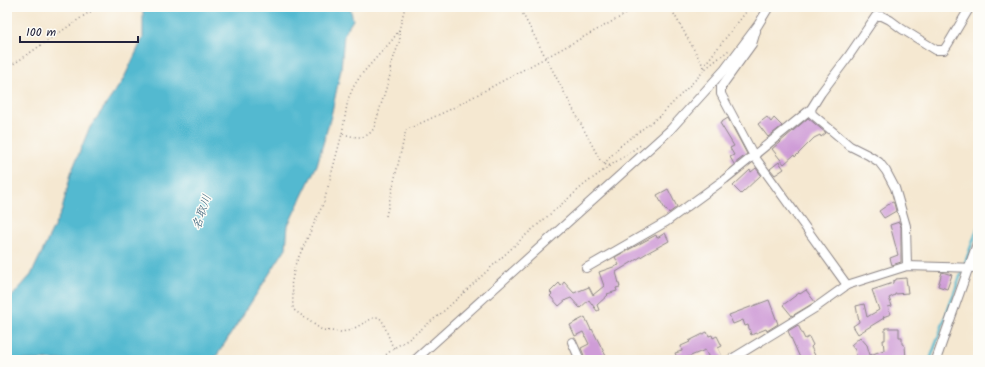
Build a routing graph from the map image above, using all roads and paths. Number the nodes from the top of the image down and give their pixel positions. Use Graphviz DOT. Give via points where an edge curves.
graph roads {
  1 [pos="99,7"];
  2 [pos="405,7"];
  3 [pos="519,7"];
  4 [pos="639,7"];
  5 [pos="670,7"];
  6 [pos="750,7"];
  7 [pos="769,7"];
  8 [pos="970,7"];
  9 [pos="756,28"];
  10 [pos="399,30"];
  11 [pos="733,46"];
  12 [pos="545,58"];
  13 [pos="7,68"];
  14 [pos="705,69"];
  15 [pos="811,109"];
  16 [pos="342,134"];
  17 [pos="646,141"];
  18 [pos="754,156"];
  19 [pos="604,164"];
  20 [pos="611,165"];
  21 [pos="386,216"];
  22 [pos="978,240"];
  23 [pos="907,266"];
  24 [pos="586,268"];
  25 [pos="964,268"];
  26 [pos="978,268"];
  27 [pos="847,284"];
  28 [pos="572,342"];
  29 [pos="394,348"];
  30 [pos="380,360"];
  31 [pos="415,360"];
  32 [pos="580,360"];
  33 [pos="730,360"];
  34 [pos="936,360"];
  1 -- 13 [label="path"];
  2 -- 10 [label="path"];
  3 -- 12 [label="path"];
  4 -- 12 [label="path"];
  5 -- 14 [label="path"];
  6 -- 14 [label="path" via="706,63"];
  7 -- 9 [label="street"];
  8 -- 15 [label="street" via="944,50 940,51 902,30 890,20 876,16"];
  9 -- 18 [label="street" via="752,44 720,90"];
  9 -- 31 [label="street" via="725,70 670,130"];
  10 -- 16 [label="path" via="354,86 348,99"];
  10 -- 16 [label="path" via="400,40 374,128 371,133 359,138"];
  11 -- 14 [label="path"];
  12 -- 19 [label="path"];
  12 -- 21 [label="path" via="449,110 406,130"];
  14 -- 19 [label="path" via="662,114 620,146"];
  15 -- 18 [label="street"];
  15 -- 23 [label="street" via="812,114 850,146 879,162 886,171 895,188 906,226"];
  16 -- 29 [label="path" via="322,209 295,265 291,286 293,306 294,310 322,330 351,330 378,317 382,320"];
  17 -- 20 [label="path"];
  18 -- 24 [label="street" via="666,222"];
  18 -- 27 [label="street"];
  19 -- 20 [label="path"];
  20 -- 29 [label="path" via="527,234 445,310"];
  22 -- 25 [label="street"];
  23 -- 25 [label="street"];
  23 -- 27 [label="street"];
  25 -- 26 [label="street"];
  25 -- 34 [label="street"];
  27 -- 33 [label="street" via="815,308"];
  28 -- 32 [label="street"];
  29 -- 30 [label="path"];
}
